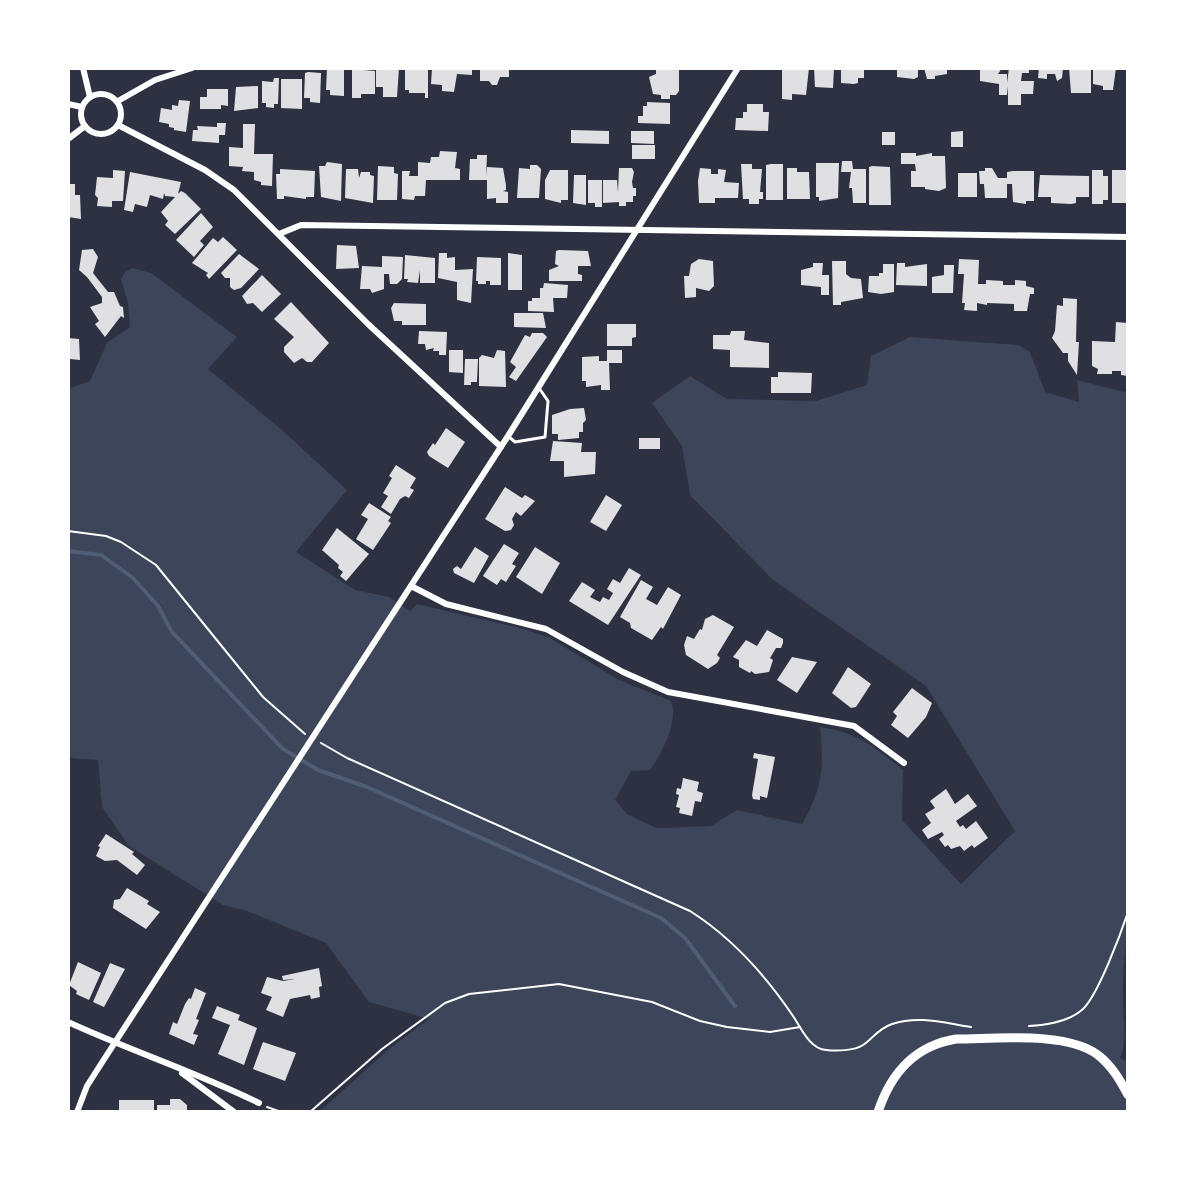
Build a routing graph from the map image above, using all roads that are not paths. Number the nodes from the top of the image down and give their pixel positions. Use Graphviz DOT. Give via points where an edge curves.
graph roads {
  1 [pos="83,68"];
  2 [pos="192,68"];
  3 [pos="738,68"];
  4 [pos="90,97"];
  5 [pos="118,101"];
  6 [pos="68,104"];
  7 [pos="82,107"];
  8 [pos="118,125"];
  9 [pos="85,126"];
  10 [pos="68,139"];
  11 [pos="639,229"];
  12 [pos="279,234"];
  13 [pos="1128,237"];
  14 [pos="539,387"];
  15 [pos="508,436"];
  16 [pos="501,447"];
  17 [pos="411,586"];
  18 [pos="904,763"];
  19 [pos="68,1022"];
  20 [pos="116,1044"];
  21 [pos="178,1070"];
  22 [pos="1128,1095"];
  23 [pos="259,1103"];
  24 [pos="77,1112"];
  25 [pos="234,1112"];
  26 [pos="878,1112"];
  1 -- 4 [label="street"];
  2 -- 5 [label="street" via="155,80"];
  3 -- 11 [label="street"];
  4 -- 5 [label="street" via="108,94"];
  4 -- 7 [label="street"];
  5 -- 8 [label="street"];
  6 -- 7 [label="street"];
  7 -- 9 [label="street"];
  8 -- 9 [label="street" via="102,134"];
  8 -- 12 [label="street" via="220,180"];
  9 -- 10 [label="street"];
  11 -- 12 [label="street" via="301,225"];
  11 -- 13 [label="street"];
  11 -- 14 [label="street"];
  12 -- 16 [label="street"];
  14 -- 15 [label="street"];
  14 -- 15 [label="lane" via="548,401 545,437 515,442"];
  15 -- 16 [label="street"];
  16 -- 17 [label="street"];
  17 -- 18 [label="street" via="446,604 546,629 668,692 854,726"];
  17 -- 20 [label="street"];
  19 -- 20 [label="street"];
  20 -- 21 [label="street"];
  20 -- 24 [label="street" via="87,1086"];
  21 -- 23 [label="street"];
  21 -- 25 [label="street"];
  22 -- 26 [label="main road" via="1108,1064 1083,1047 1049,1040 956,1039 941,1041 906,1062 893,1077"];
}
